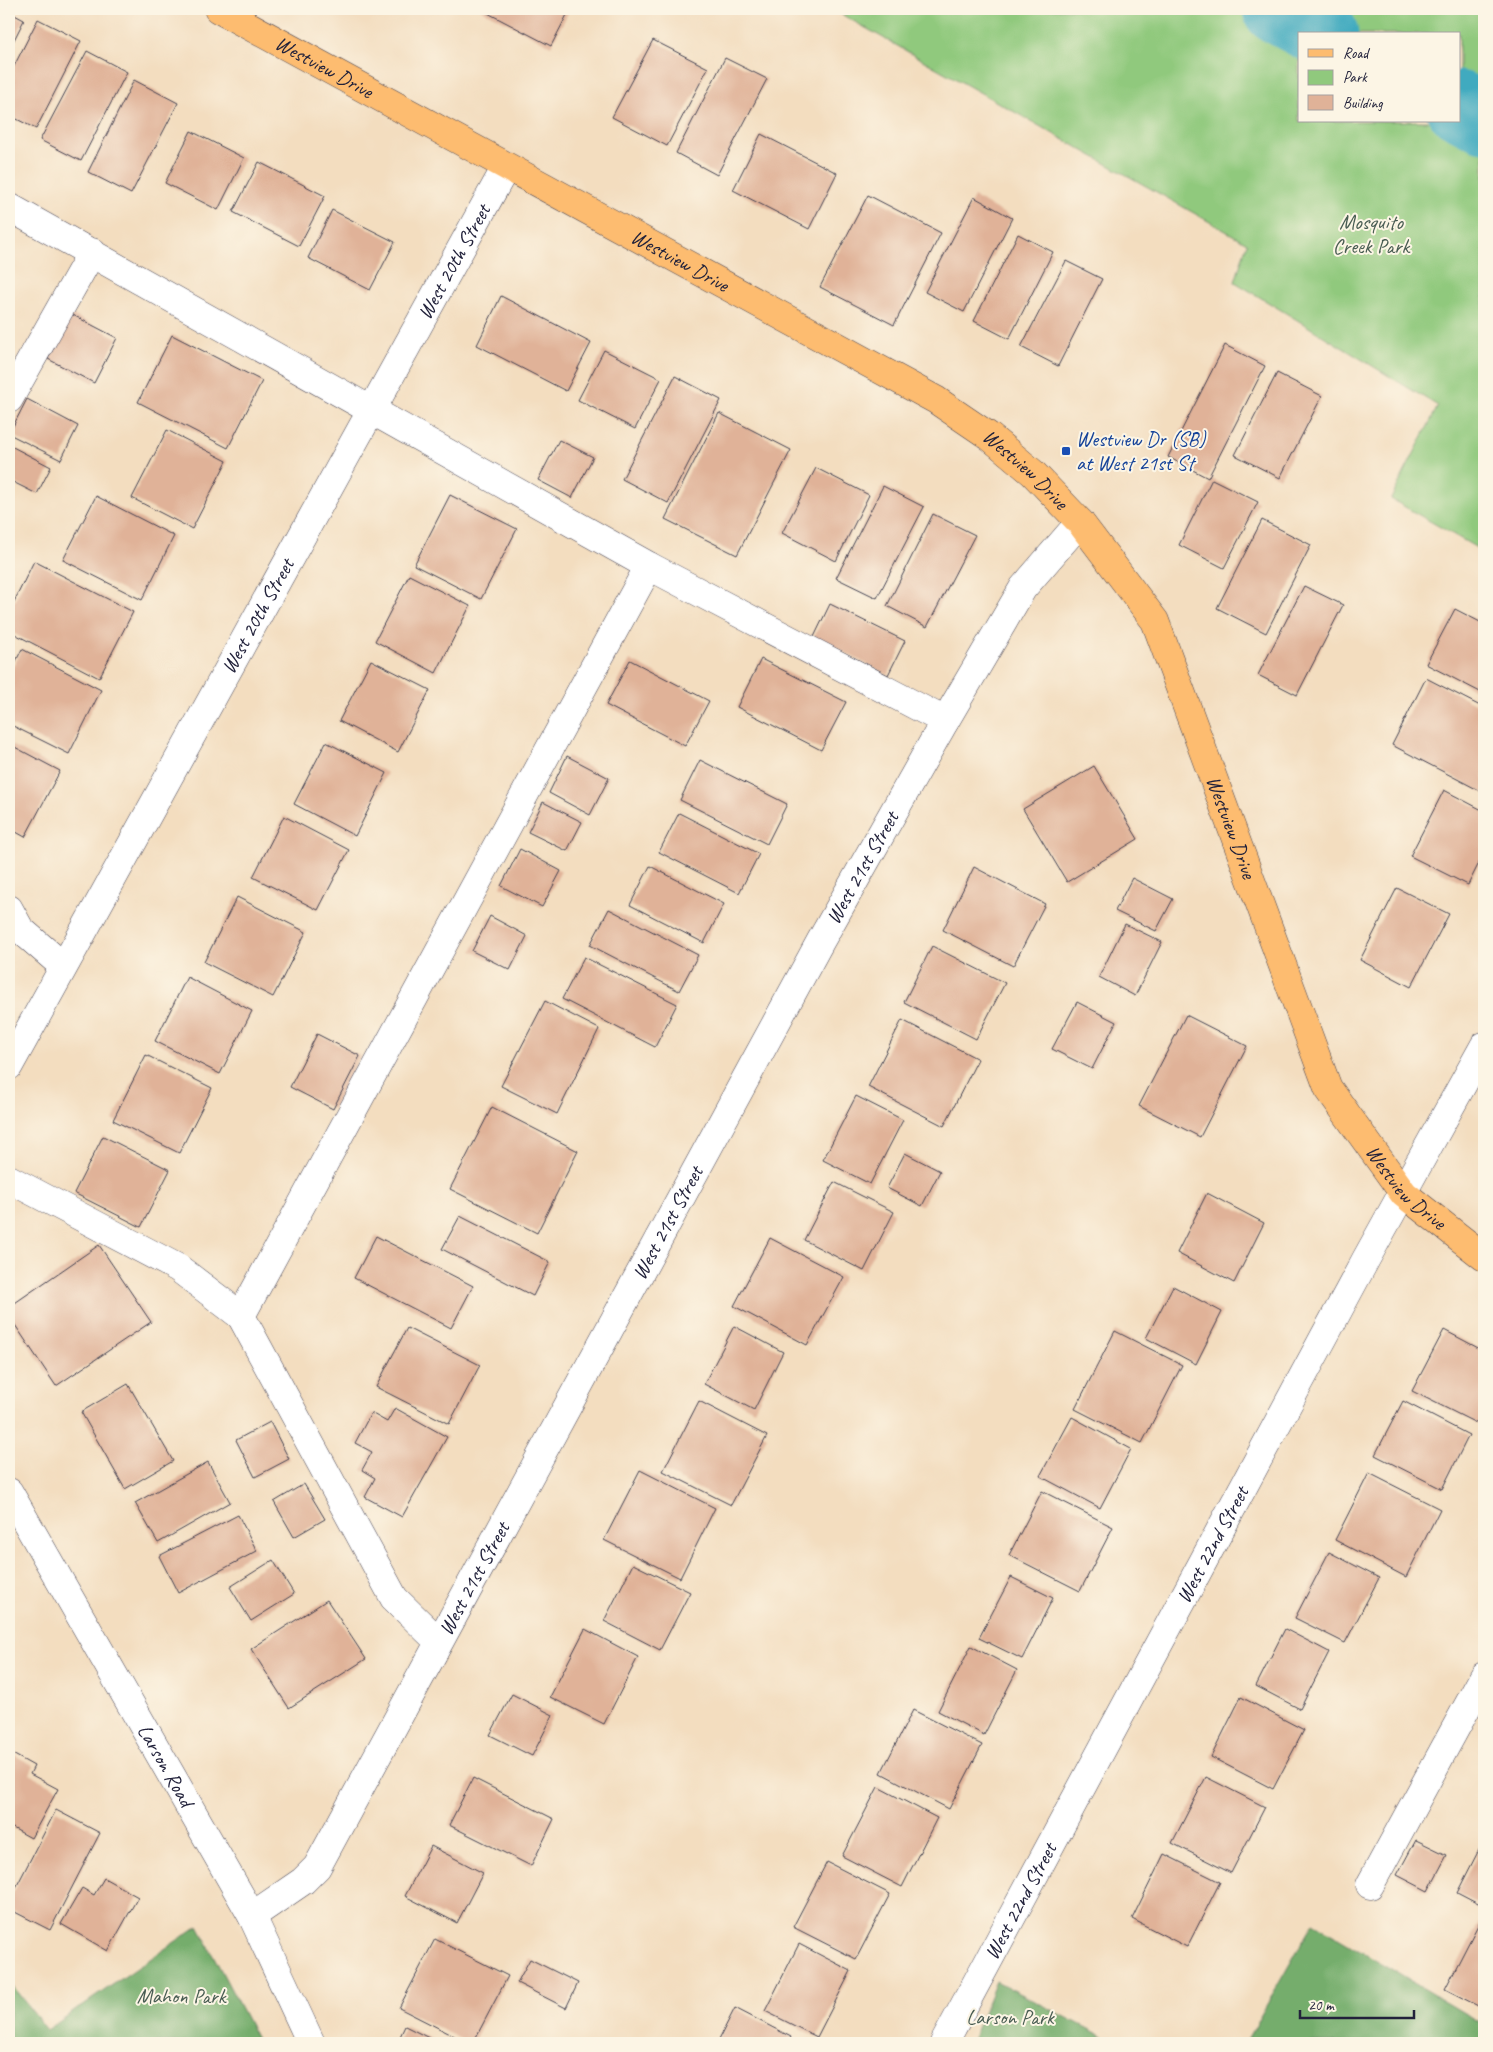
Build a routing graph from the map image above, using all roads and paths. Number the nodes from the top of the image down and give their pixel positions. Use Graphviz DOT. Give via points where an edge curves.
graph roads {
  1 [pos="218,9"];
  2 [pos="506,167"];
  3 [pos="9,207"];
  4 [pos="92,252"];
  5 [pos="9,399"];
  6 [pos="372,412"];
  7 [pos="1080,522"];
  8 [pos="649,566"];
  9 [pos="945,721"];
  10 [pos="9,909"];
  11 [pos="63,966"];
  12 [pos="1484,1046"];
  13 [pos="9,1066"];
  14 [pos="9,1179"];
  15 [pos="1404,1194"];
  16 [pos="1484,1257"];
  17 [pos="241,1316"];
  18 [pos="9,1492"];
  19 [pos="438,1641"];
  20 [pos="1484,1676"];
  21 [pos="1370,1885"];
  22 [pos="252,1916"];
  23 [pos="311,2043"];
  24 [pos="944,2043"];
  1 -- 2 [label="main road, Westview Drive"];
  2 -- 6 [label="street, West 20th Street"];
  2 -- 7 [label="main road, Westview Drive" via="936,400 990,436 1033,472"];
  3 -- 4 [label="street"];
  4 -- 5 [label="street"];
  4 -- 6 [label="street"];
  6 -- 8 [label="street"];
  6 -- 11 [label="street, West 20th Street"];
  7 -- 9 [label="street, West 21st Street" via="1023,588"];
  7 -- 15 [label="main road, Westview Drive" via="1155,621 1328,1088"];
  8 -- 9 [label="street"];
  8 -- 17 [label="street"];
  9 -- 19 [label="street, West 21st Street" via="820,942"];
  10 -- 11 [label="street" via="20,929"];
  11 -- 13 [label="street, West 20th Street"];
  12 -- 15 [label="street, West 22nd Street"];
  14 -- 17 [label="street" via="178,1268"];
  15 -- 16 [label="main road, Westview Drive"];
  15 -- 24 [label="street, West 22nd Street"];
  17 -- 19 [label="street" via="394,1598"];
  18 -- 22 [label="street, Larson Road"];
  19 -- 22 [label="street, West 21st Street" via="316,1867 303,1881"];
  20 -- 21 [label="street"];
  22 -- 23 [label="street, Larson Road"];
}
